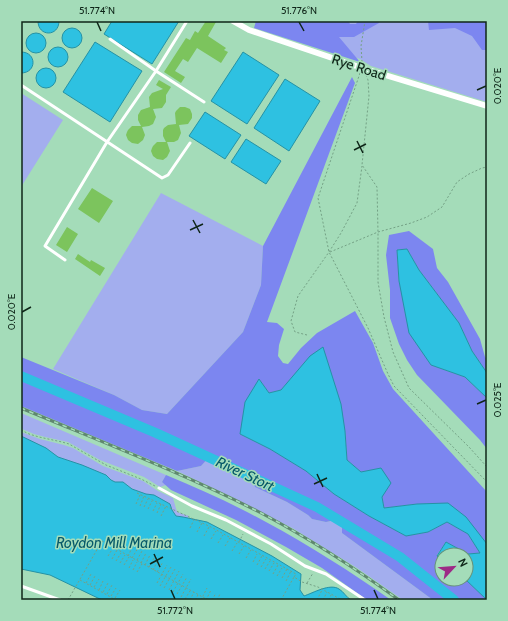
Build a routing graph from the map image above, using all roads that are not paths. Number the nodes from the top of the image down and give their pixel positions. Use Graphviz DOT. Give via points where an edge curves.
graph roads {
  1 [pos="187,21"];
  2 [pos="236,22"];
  3 [pos="110,39"];
  4 [pos="156,71"];
  5 [pos="21,85"];
  6 [pos="204,102"];
  7 [pos="487,106"];
  8 [pos="107,142"];
  9 [pos="190,143"];
  10 [pos="65,260"];
  11 [pos="159,488"];
  12 [pos="21,586"];
  13 [pos="60,600"];
  14 [pos="365,600"];
  1 -- 4 [label="lane"];
  2 -- 7 [label="street, Rye Road" via="249,30 362,68"];
  3 -- 4 [label="lane"];
  4 -- 6 [label="lane"];
  4 -- 8 [label="lane"];
  5 -- 8 [label="lane"];
  8 -- 9 [label="lane" via="162,178 168,175"];
  8 -- 10 [label="lane" via="45,246"];
  11 -- 14 [label="lane" via="271,544 305,566 326,574"];
  12 -- 13 [label="lane"];
}
